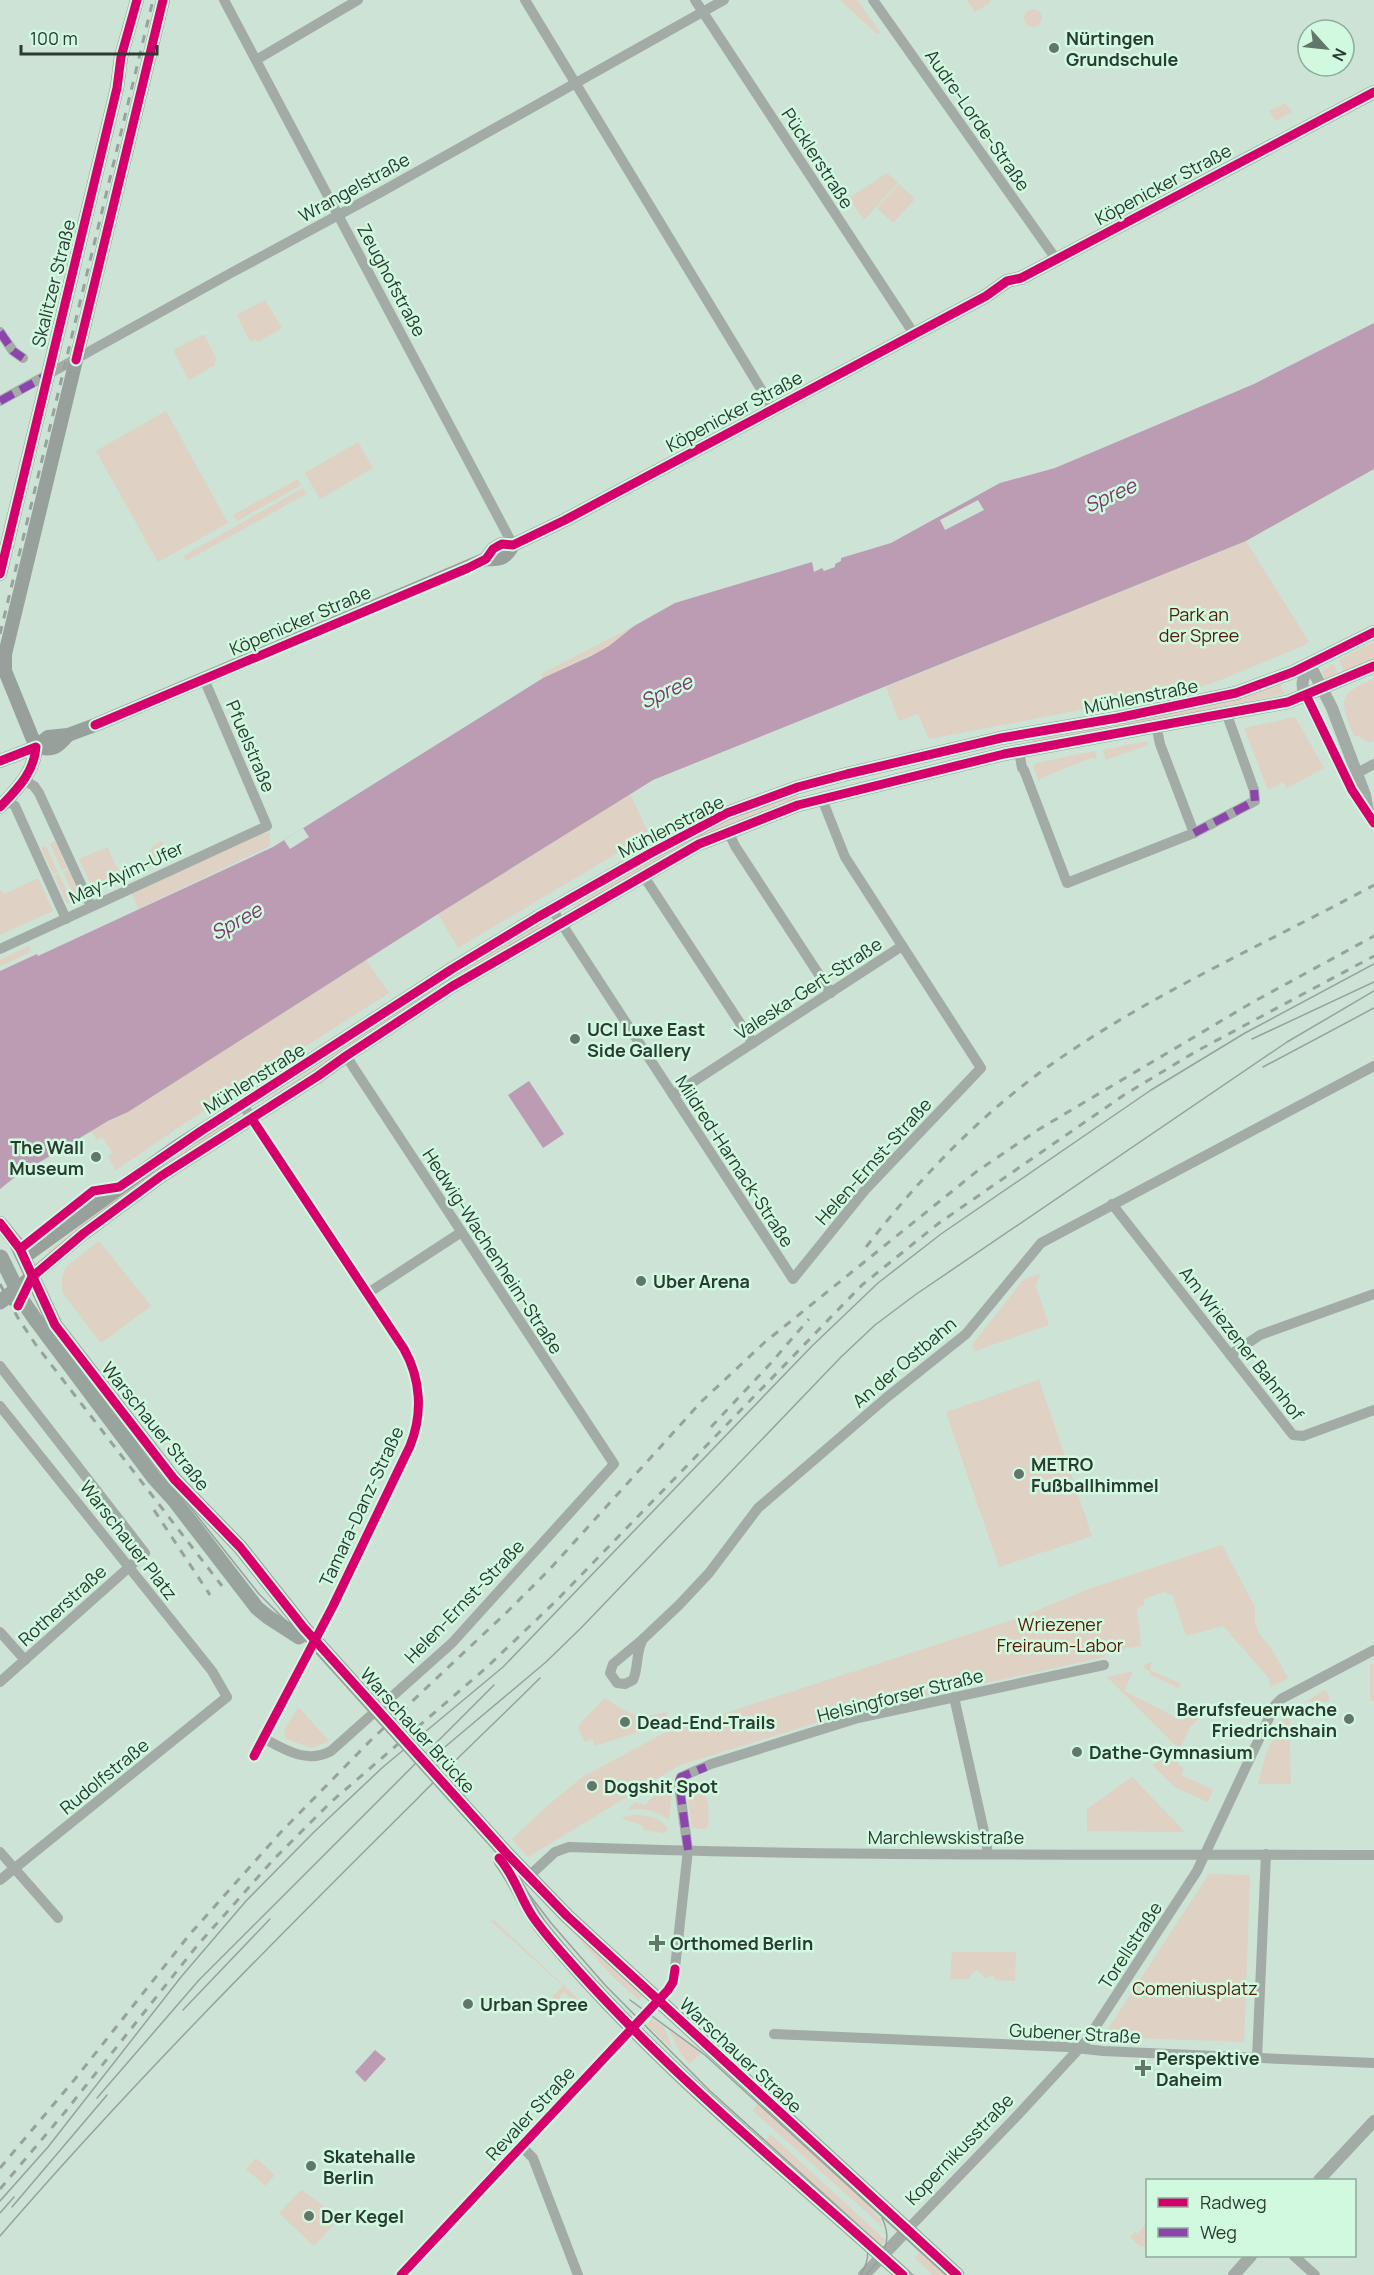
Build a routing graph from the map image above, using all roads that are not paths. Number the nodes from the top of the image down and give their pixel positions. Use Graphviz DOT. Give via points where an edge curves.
graph roads {
  1 [pos="137,0"];
  2 [pos="163,0"];
  3 [pos="224,0"];
  4 [pos="358,0"];
  5 [pos="525,0"];
  6 [pos="695,0"];
  7 [pos="724,0"];
  8 [pos="873,0"];
  9 [pos="703,11"];
  10 [pos="256,60"];
  11 [pos="575,83"];
  12 [pos="1374,92"];
  13 [pos="337,215"];
  14 [pos="1056,259"];
  15 [pos="0,332"];
  16 [pos="914,334"];
  17 [pos="23,358"];
  18 [pos="76,360"];
  19 [pos="48,375"];
  20 [pos="0,401"];
  21 [pos="773,409"];
  22 [pos="513,545"];
  23 [pos="0,574"];
  24 [pos="1374,632"];
  25 [pos="1310,665"];
  26 [pos="1374,666"];
  27 [pos="3,669"];
  28 [pos="204,679"];
  29 [pos="1323,689"];
  30 [pos="1306,695"];
  31 [pos="1227,715"];
  32 [pos="1156,725"];
  33 [pos="1017,736"];
  34 [pos="36,747"];
  35 [pos="1019,751"];
  36 [pos="0,761"];
  37 [pos="1374,764"];
  38 [pos="1351,776"];
  39 [pos="24,780"];
  40 [pos="817,782"];
  41 [pos="822,800"];
  42 [pos="4,803"];
  43 [pos="1371,818"];
  44 [pos="267,826"];
  45 [pos="728,831"];
  46 [pos="1194,833"];
  47 [pos="643,875"];
  48 [pos="92,906"];
  49 [pos="552,909"];
  50 [pos="66,918"];
  51 [pos="561,923"];
  52 [pos="902,946"];
  53 [pos="0,949"];
  54 [pos="831,993"];
  55 [pos="753,1043"];
  56 [pos="346,1056"];
  57 [pos="1374,1066"];
  58 [pos="673,1095"];
  59 [pos="243,1105"];
  60 [pos="252,1119"];
  61 [pos="1112,1204"];
  62 [pos="0,1223"];
  63 [pos="460,1233"];
  64 [pos="20,1250"];
  65 [pos="2,1265"];
  66 [pos="32,1277"];
  67 [pos="793,1279"];
  68 [pos="17,1289"];
  69 [pos="368,1293"];
  70 [pos="1374,1294"];
  71 [pos="0,1302"];
  72 [pos="1230,1355"];
  73 [pos="0,1366"];
  74 [pos="0,1406"];
  75 [pos="1374,1410"];
  76 [pos="614,1464"];
  77 [pos="145,1552"];
  78 [pos="129,1567"];
  79 [pos="0,1632"];
  80 [pos="301,1633"];
  81 [pos="643,1639"];
  82 [pos="1374,1650"];
  83 [pos="25,1660"];
  84 [pos="1104,1665"];
  85 [pos="0,1682"];
  86 [pos="227,1697"];
  87 [pos="954,1697"];
  88 [pos="263,1738"];
  89 [pos="254,1756"];
  90 [pos="688,1851"];
  91 [pos="0,1852"];
  92 [pos="987,1853"];
  93 [pos="1266,1854"];
  94 [pos="1374,1855"];
  95 [pos="1204,1856"];
  96 [pos="505,1858"];
  97 [pos="15,1869"];
  98 [pos="0,1880"];
  99 [pos="523,1882"];
  100 [pos="58,1918"];
  101 [pos="658,2001"];
  102 [pos="633,2028"];
  103 [pos="774,2034"];
  104 [pos="1080,2049"];
  105 [pos="1257,2058"];
  106 [pos="1374,2062"];
  107 [pos="1374,2121"];
  108 [pos="522,2147"];
  109 [pos="1321,2179"];
  110 [pos="907,2230"];
  111 [pos="882,2256"];
  112 [pos="1250,2257"];
  113 [pos="1295,2257"];
  114 [pos="401,2275"];
  115 [pos="578,2275"];
  116 [pos="864,2275"];
  117 [pos="903,2275"];
  118 [pos="957,2275"];
  119 [pos="1234,2275"];
  120 [pos="1315,2275"];
  1 -- 19 [label="main road, Skalitzer Straße"];
  2 -- 18 [label="main road"];
  3 -- 10 [label="street, Zeughofstraße"];
  4 -- 10 [label="street"];
  5 -- 11 [label="street"];
  6 -- 9 [label="street, Pücklerstraße"];
  7 -- 9 [label="street, Wrangelstraße"];
  8 -- 14 [label="street, Audre-Lorde-Straße"];
  9 -- 11 [label="street, Wrangelstraße"];
  9 -- 16 [label="street, Pücklerstraße"];
  10 -- 13 [label="street, Zeughofstraße"];
  11 -- 13 [label="street, Wrangelstraße"];
  11 -- 21 [label="street"];
  12 -- 14 [label="main road, Köpenicker Straße"];
  13 -- 18 [label="street, Wrangelstraße"];
  13 -- 22 [label="street, Zeughofstraße"];
  14 -- 16 [label="main road, Köpenicker Straße" via="1000,285"];
  15 -- 17 [label="street"];
  16 -- 21 [label="main road, Köpenicker Straße"];
  18 -- 19 [label="street, Wrangelstraße"];
  18 -- 27 [label="main road"];
  19 -- 20 [label="street, Wrangelstraße"];
  19 -- 23 [label="main road, Skalitzer Straße"];
  21 -- 22 [label="main road, Köpenicker Straße"];
  22 -- 28 [label="main road, Köpenicker Straße" via="502,544 486,558"];
  24 -- 25 [label="main road, Mühlenstraße"];
  25 -- 29 [label="street"];
  25 -- 30 [label="street" via="1302,686"];
  25 -- 33 [label="main road, Mühlenstraße" via="1258,687 1217,698"];
  26 -- 29 [label="main road, Mühlenstraße"];
  27 -- 34 [label="main road"];
  28 -- 34 [label="main road, Köpenicker Straße" via="68,735 48,737"];
  28 -- 44 [label="street, Pfuelstraße"];
  29 -- 30 [label="main road, Mühlenstraße"];
  29 -- 38 [label="street"];
  30 -- 31 [label="main road, Mühlenstraße"];
  30 -- 38 [label="street"];
  31 -- 32 [label="main road, Mühlenstraße"];
  31 -- 46 [label="street" via="1255,801"];
  32 -- 35 [label="main road, Mühlenstraße"];
  32 -- 46 [label="street"];
  33 -- 35 [label="main road"];
  33 -- 40 [label="main road, Mühlenstraße"];
  34 -- 36 [label="main road, Köpenicker Straße"];
  34 -- 39 [label="main road"];
  35 -- 41 [label="main road, Mühlenstraße"];
  35 -- 46 [label="street" via="1067,883"];
  37 -- 38 [label="street"];
  38 -- 43 [label="street" via="1356,799"];
  39 -- 42 [label="main road"];
  39 -- 48 [label="street" via="39,793"];
  40 -- 41 [label="main road"];
  40 -- 49 [label="main road, Mühlenstraße" via="727,813"];
  41 -- 45 [label="main road, Mühlenstraße"];
  41 -- 52 [label="street" via="845,857"];
  42 -- 50 [label="street" via="15,807"];
  44 -- 48 [label="street, May-Ayim-Ufer"];
  45 -- 47 [label="main road, Mühlenstraße"];
  45 -- 54 [label="street"];
  47 -- 51 [label="main road, Mühlenstraße"];
  47 -- 55 [label="street"];
  48 -- 50 [label="street, May-Ayim-Ufer"];
  49 -- 51 [label="street, Mildred-Harnack-Straße"];
  49 -- 59 [label="main road, Mühlenstraße"];
  50 -- 53 [label="street, May-Ayim-Ufer"];
  51 -- 56 [label="main road, Mühlenstraße" via="451,987"];
  51 -- 58 [label="street, Mildred-Harnack-Straße"];
  52 -- 54 [label="street, Valeska-Gert-Straße"];
  52 -- 67 [label="street, Helen-Ernst-Straße" via="981,1068 865,1190"];
  54 -- 55 [label="street, Valeska-Gert-Straße"];
  55 -- 58 [label="street, Valeska-Gert-Straße"];
  56 -- 60 [label="main road, Mühlenstraße"];
  56 -- 63 [label="street, Hedwig-Wachenheim-Straße"];
  57 -- 61 [label="street, An der Ostbahn"];
  58 -- 67 [label="street, Mildred-Harnack-Straße"];
  59 -- 60 [label="street, Tamara-Danz-Straße"];
  59 -- 64 [label="main road, Mühlenstraße"];
  60 -- 66 [label="main road, Mühlenstraße" via="160,1176"];
  60 -- 69 [label="street, Tamara-Danz-Straße"];
  61 -- 72 [label="street, Am Wriezener Bahnhof"];
  61 -- 81 [label="street, An der Ostbahn" via="1041,1243 966,1334 758,1508 697,1587"];
  62 -- 64 [label="main road"];
  63 -- 69 [label="street"];
  63 -- 76 [label="street, Hedwig-Wachenheim-Straße"];
  64 -- 65 [label="main road"];
  64 -- 66 [label="main road, Warschauer Straße"];
  65 -- 68 [label="main road, Warschauer Straße"];
  66 -- 68 [label="main road, Mühlenstraße"];
  66 -- 80 [label="main road, Warschauer Straße" via="55,1325 168,1472 240,1547"];
  68 -- 71 [label="main road"];
  68 -- 80 [label="main road, Warschauer Straße" via="90,1395 262,1613"];
  69 -- 88 [label="street, Tamara-Danz-Straße" via="404,1348 414,1373 419,1404 415,1435 333,1606"];
  70 -- 72 [label="street" via="1260,1335"];
  72 -- 75 [label="street, Am Wriezener Bahnhof" via="1293,1435 1303,1436"];
  73 -- 77 [label="street, Warschauer Platz"];
  74 -- 78 [label="street, Warschauer Platz"];
  76 -- 88 [label="street, Helen-Ernst-Straße" via="452,1643 331,1751 303,1757"];
  77 -- 78 [label="street, Rotherstraße"];
  78 -- 83 [label="street, Rotherstraße"];
  78 -- 86 [label="street, Warschauer Platz" via="212,1671"];
  79 -- 83 [label="street"];
  80 -- 96 [label="main road, Warschauer Brücke"];
  82 -- 95 [label="street, Torellstraße" via="1275,1706"];
  83 -- 85 [label="street, Rotherstraße"];
  84 -- 87 [label="street, Helsingforser Straße"];
  86 -- 97 [label="street, Rudolfstraße"];
  87 -- 90 [label="street, Helsingforser Straße" via="858,1718 681,1777"];
  87 -- 92 [label="street"];
  88 -- 89 [label="street, Tamara-Danz-Straße"];
  90 -- 92 [label="street, Marchlewskistraße"];
  90 -- 99 [label="street, Marchlewskistraße" via="569,1847 555,1852"];
  90 -- 101 [label="street, Revaler Straße" via="674,1977"];
  91 -- 97 [label="street"];
  92 -- 95 [label="street, Marchlewskistraße"];
  93 -- 94 [label="street, Marchlewskistraße"];
  93 -- 95 [label="street, Marchlewskistraße"];
  93 -- 105 [label="street"];
  95 -- 104 [label="street, Torellstraße"];
  96 -- 99 [label="main road, Warschauer Straße"];
  97 -- 98 [label="street, Rudolfstraße"];
  97 -- 100 [label="street"];
  99 -- 101 [label="main road, Warschauer Straße" via="567,1916"];
  99 -- 102 [label="main road, Warschauer Straße" via="527,1908 543,1930"];
  101 -- 102 [label="street, Revaler Straße"];
  101 -- 110 [label="main road, Warschauer Straße"];
  102 -- 108 [label="street, Revaler Straße"];
  102 -- 111 [label="main road, Warschauer Straße" via="731,2124"];
  103 -- 104 [label="street, Gubener Straße"];
  104 -- 105 [label="street, Gubener Straße"];
  104 -- 110 [label="street, Kopernikusstraße"];
  105 -- 106 [label="street, Gubener Straße"];
  107 -- 109 [label="street"];
  108 -- 114 [label="street, Revaler Straße"];
  108 -- 115 [label="street" via="533,2158"];
  110 -- 111 [label="street, Kopernikusstraße"];
  110 -- 118 [label="main road, Warschauer Straße"];
  111 -- 116 [label="street, Kopernikusstraße"];
  111 -- 117 [label="main road, Warschauer Straße"];
  112 -- 119 [label="street"];
  113 -- 120 [label="street"];
}
